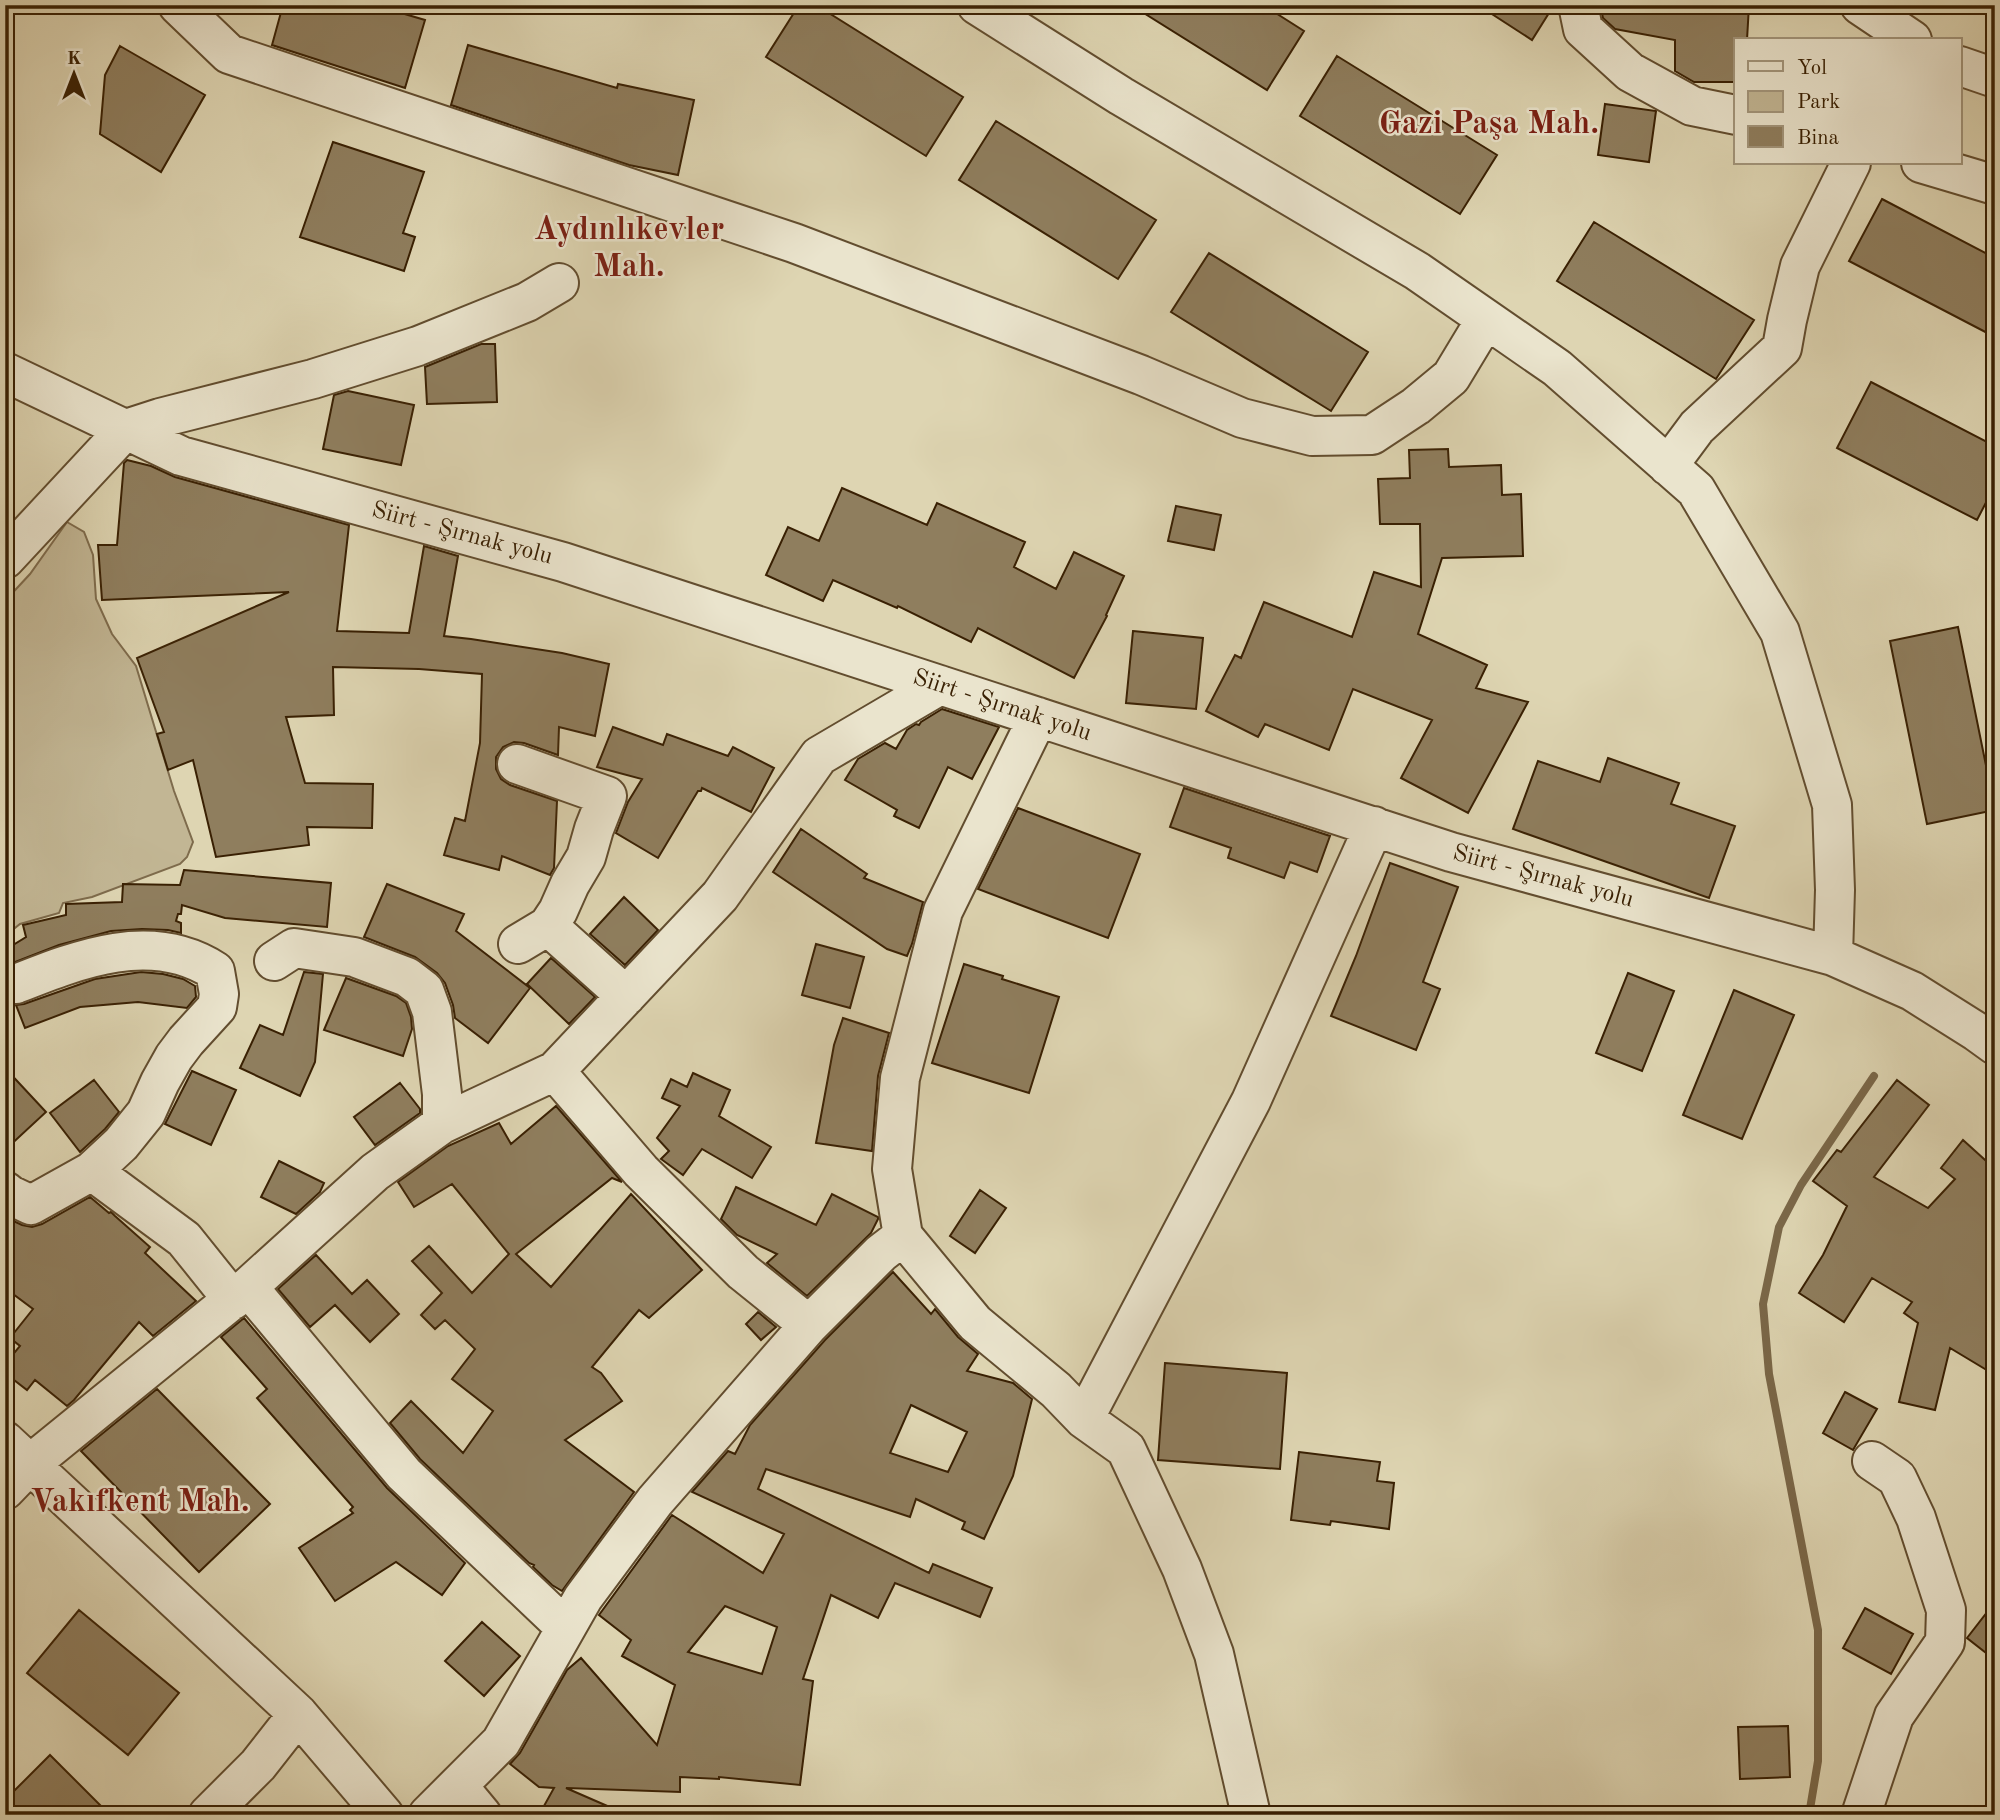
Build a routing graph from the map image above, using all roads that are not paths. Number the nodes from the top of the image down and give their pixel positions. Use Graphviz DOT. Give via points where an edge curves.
graph roads {
  1 [pos="178,5"];
  2 [pos="977,5"];
  3 [pos="1578,5"];
  4 [pos="1860,5"];
  5 [pos="1909,38"];
  6 [pos="1962,67"];
  7 [pos="1995,78"];
  8 [pos="1734,115"];
  9 [pos="1851,164"];
  10 [pos="1925,164"];
  11 [pos="1995,185"];
  12 [pos="559,283"];
  13 [pos="1486,319"];
  14 [pos="5,372"];
  15 [pos="125,429"];
  16 [pos="1668,466"];
  17 [pos="5,559"];
  18 [pos="940,685"];
  19 [pos="1038,717"];
  20 [pos="517,764"];
  21 [pos="1374,826"];
  22 [pos="1833,956"];
  23 [pos="274,961"];
  24 [pos="16,984"];
  25 [pos="626,996"];
  26 [pos="1995,1045"];
  27 [pos="555,1070"];
  28 [pos="442,1124"];
  29 [pos="92,1171"];
  30 [pos="5,1191"];
  31 [pos="903,1236"];
  32 [pos="240,1294"];
  33 [pos="809,1325"];
  34 [pos="1084,1419"];
  35 [pos="1872,1461"];
  36 [pos="13,1465"];
  37 [pos="566,1628"];
  38 [pos="298,1714"];
  39 [pos="458,1786"];
  40 [pos="208,1815"];
  41 [pos="384,1815"];
  42 [pos="428,1815"];
  43 [pos="482,1815"];
  44 [pos="1251,1815"];
  45 [pos="1861,1815"];
  1 -- 13 [label="street" via="229,54 794,243 1242,418 1311,436 1372,435 1416,406 1451,377"];
  2 -- 13 [label="street" via="1417,271"];
  3 -- 8 [label="street" via="1583,29 1630,72 1692,106"];
  4 -- 5 [label="street"];
  6 -- 7 [label="street"];
  9 -- 16 [label="street" via="1800,266 1782,348 1697,427"];
  10 -- 11 [label="street"];
  12 -- 15 [label="street" via="527,302 418,346"];
  13 -- 16 [label="street" via="1557,368"];
  14 -- 15 [label="street, Siirt - Şırnak yolu"];
  15 -- 17 [label="street"];
  15 -- 18 [label="street, Siirt - Şırnak yolu" via="181,456 563,562"];
  16 -- 22 [label="street" via="1696,490 1780,632 1832,805"];
  18 -- 19 [label="street, Siirt - Şırnak yolu"];
  18 -- 25 [label="street" via="819,756 720,896"];
  19 -- 21 [label="street, Siirt - Şırnak yolu"];
  19 -- 31 [label="street" via="943,911 900,1078 892,1169"];
  20 -- 25 [label="street" via="607,796 586,857 558,911 533,935"];
  21 -- 22 [label="street, Siirt - Şırnak yolu" via="1451,852"];
  21 -- 34 [label="street" via="1251,1101"];
  22 -- 26 [label="street, Siirt - Şırnak yolu" via="1912,991"];
  23 -- 28 [label="street" via="294,948 354,957 407,977 424,990 432,1012"];
  24 -- 29 [label="street" via="88,957 150,950 198,960 215,971 217,1007 174,1057 146,1114"];
  25 -- 27 [label="street"];
  27 -- 28 [label="street"];
  27 -- 33 [label="street" via="641,1171 743,1272"];
  28 -- 32 [label="street" via="374,1172"];
  29 -- 30 [label="street" via="31,1205"];
  29 -- 32 [label="street" via="184,1239"];
  31 -- 33 [label="street"];
  31 -- 34 [label="street" via="975,1323"];
  32 -- 36 [label="street"];
  32 -- 37 [label="street" via="404,1474"];
  33 -- 37 [label="street" via="655,1501"];
  34 -- 44 [label="street" via="1126,1449 1182,1569 1214,1654"];
  35 -- 45 [label="street" via="1897,1478 1916,1518 1946,1610 1945,1642 1894,1716"];
  36 -- 38 [label="street"];
  37 -- 39 [label="street" via="501,1742"];
  38 -- 40 [label="street" via="258,1765"];
  38 -- 41 [label="street"];
  39 -- 42 [label="street"];
  39 -- 43 [label="street"];
}
